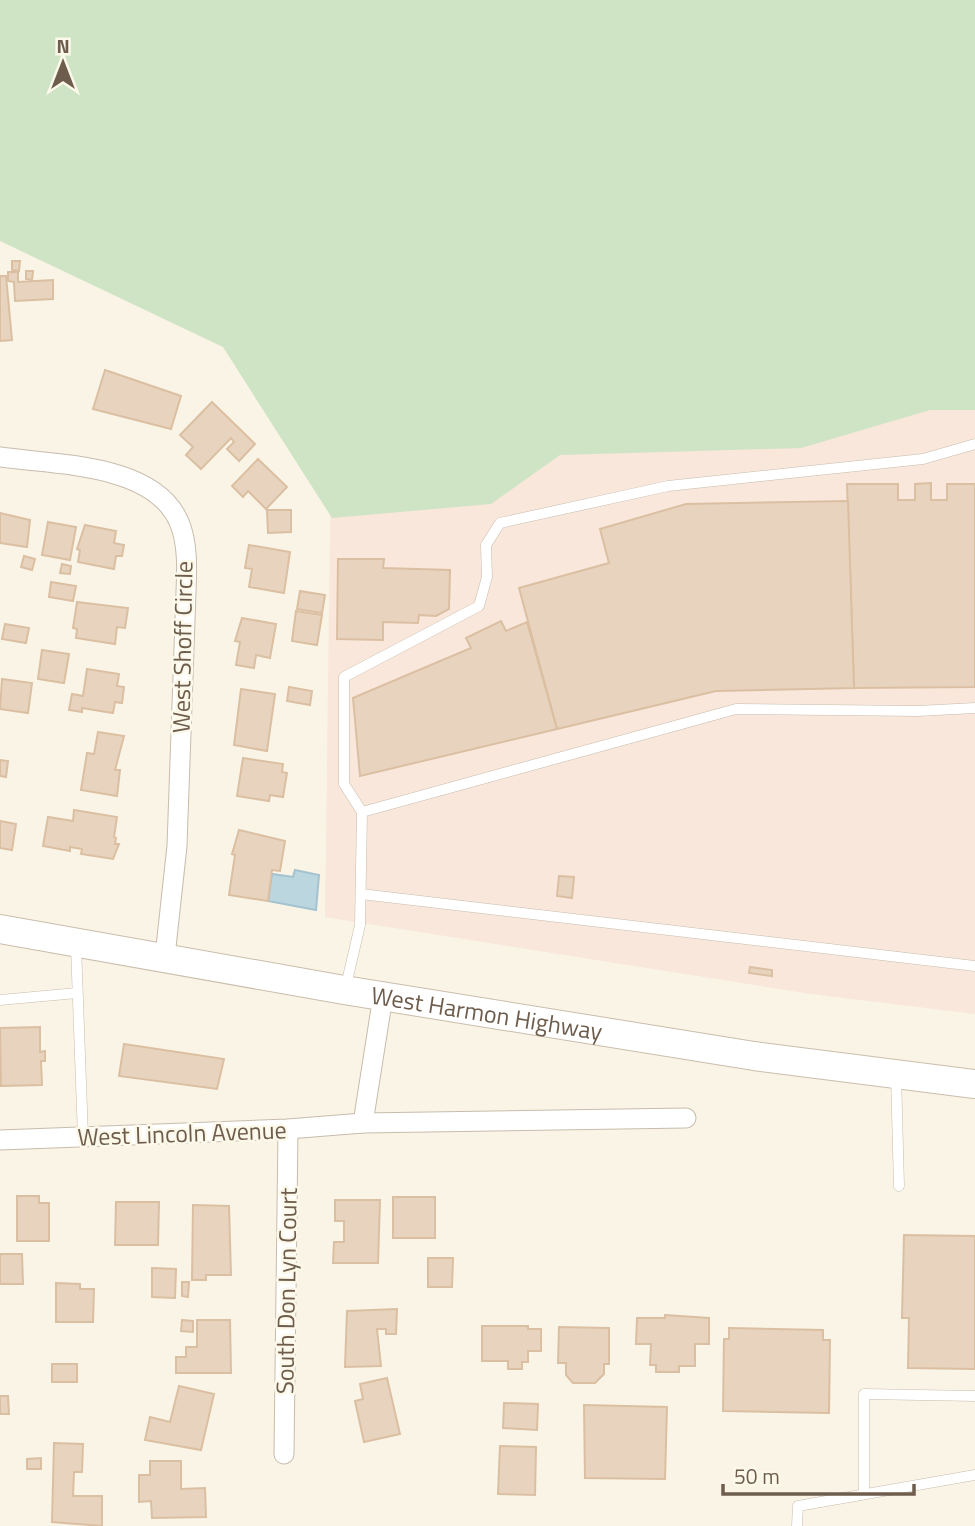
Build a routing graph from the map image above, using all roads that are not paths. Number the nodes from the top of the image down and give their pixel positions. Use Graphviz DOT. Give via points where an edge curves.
graph roads {
  1 [pos="975,444"];
  2 [pos="0,457"];
  3 [pos="975,708"];
  4 [pos="362,812"];
  5 [pos="361,894"];
  6 [pos="0,929"];
  7 [pos="75,942"];
  8 [pos="165,957"];
  9 [pos="975,966"];
  10 [pos="344,990"];
  11 [pos="77,993"];
  12 [pos="383,996"];
  13 [pos="0,1000"];
  14 [pos="896,1075"];
  15 [pos="975,1084"];
  16 [pos="686,1118"];
  17 [pos="363,1122"];
  18 [pos="288,1129"];
  19 [pos="83,1137"];
  20 [pos="0,1140"];
  21 [pos="899,1186"];
  22 [pos="975,1396"];
  23 [pos="284,1454"];
  24 [pos="975,1475"];
  25 [pos="864,1492"];
  26 [pos="797,1526"];
  1 -- 4 [label="lane" via="923,459 668,486 500,523 486,545 487,577 479,606 344,677 344,785"];
  2 -- 8 [label="street, West Shoff Circle" via="119,474 144,483 169,505 180,523 187,570 177,846"];
  3 -- 4 [label="lane" via="736,709"];
  4 -- 5 [label="lane"];
  5 -- 9 [label="lane"];
  5 -- 10 [label="lane" via="360,925"];
  6 -- 7 [label="main road, West Harmon Highway"];
  7 -- 8 [label="main road, West Harmon Highway"];
  7 -- 11 [label="lane"];
  8 -- 10 [label="main road, West Harmon Highway"];
  10 -- 12 [label="main road, West Harmon Highway"];
  11 -- 13 [label="lane"];
  11 -- 19 [label="lane"];
  12 -- 14 [label="main road, West Harmon Highway"];
  12 -- 17 [label="street"];
  14 -- 15 [label="main road, West Harmon Highway"];
  14 -- 21 [label="lane"];
  16 -- 17 [label="street, West Lincoln Avenue"];
  17 -- 18 [label="street, West Lincoln Avenue"];
  18 -- 19 [label="street, West Lincoln Avenue"];
  18 -- 23 [label="street, South Don Lyn Court"];
  19 -- 20 [label="street, West Lincoln Avenue"];
  22 -- 25 [label="lane" via="864,1394"];
  24 -- 25 [label="lane"];
  25 -- 26 [label="lane" via="798,1506"];
}
